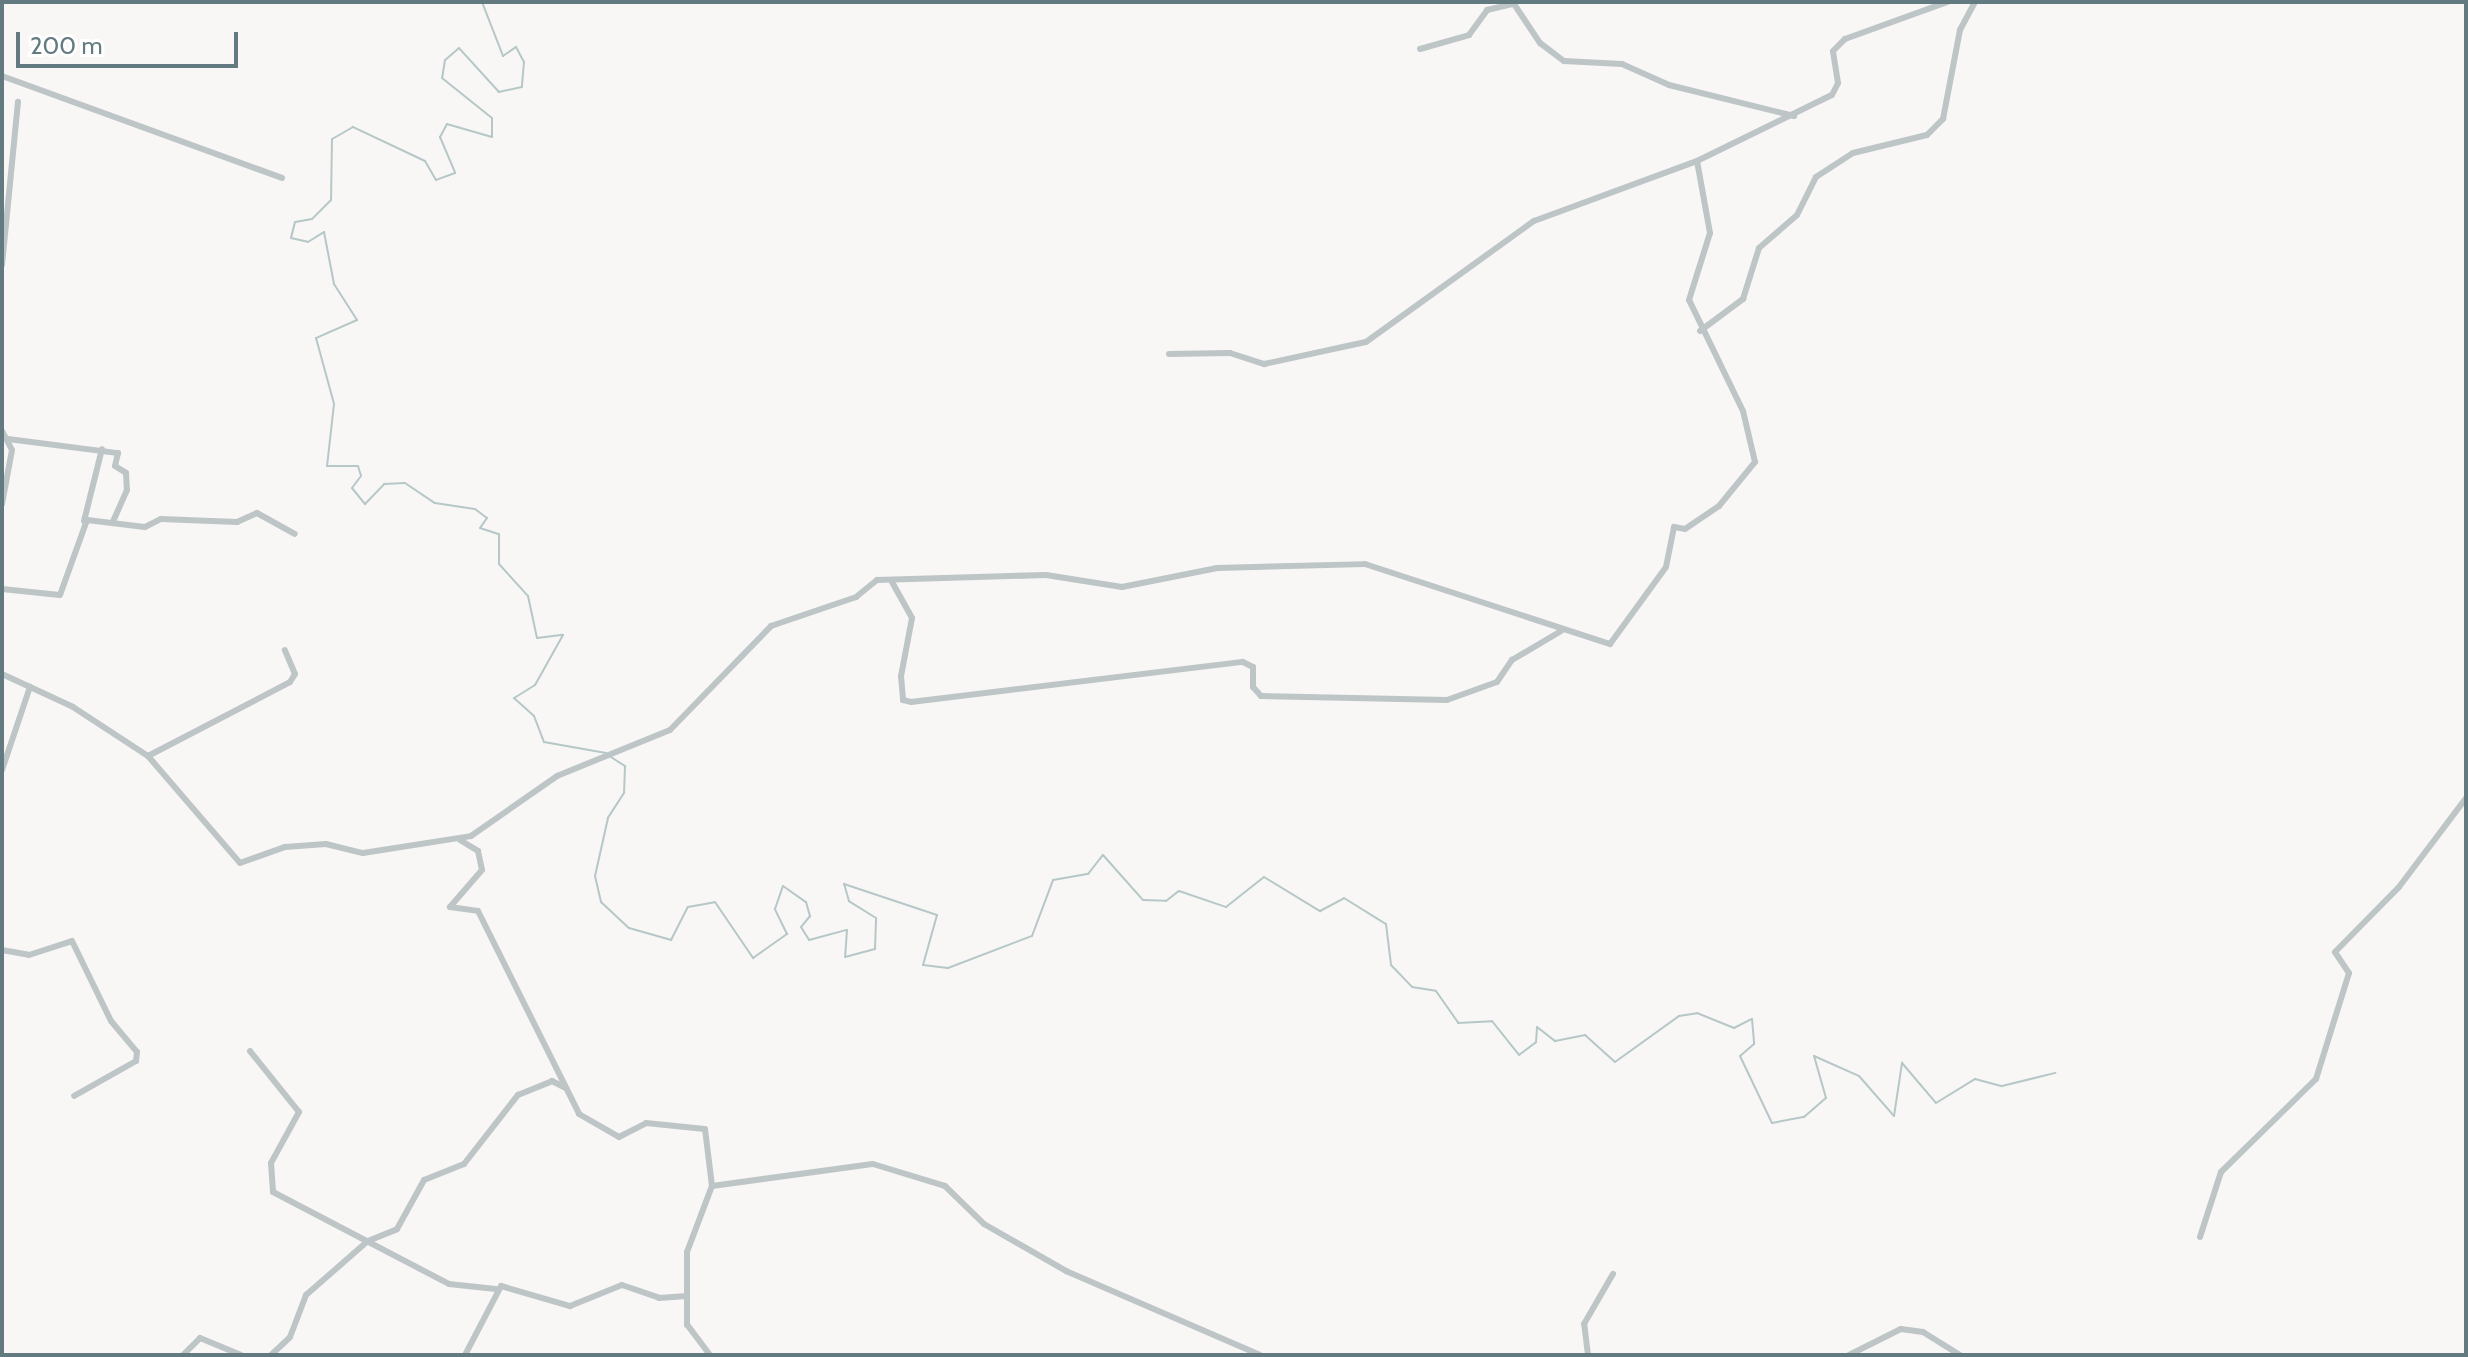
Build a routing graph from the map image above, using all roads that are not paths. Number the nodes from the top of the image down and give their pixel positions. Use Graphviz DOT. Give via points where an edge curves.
graph roads {
  1 [pos="1947,2"];
  2 [pos="1975,2"];
  3 [pos="1420,49"];
  4 [pos="2,76"];
  5 [pos="18,102"];
  6 [pos="1794,116"];
  7 [pos="1697,161"];
  8 [pos="282,178"];
  9 [pos="2,206"];
  10 [pos="12,209"];
  11 [pos="3,249"];
  12 [pos="2,265"];
  13 [pos="1700,331"];
  14 [pos="1169,354"];
  15 [pos="2,431"];
  16 [pos="8,439"];
  17 [pos="102,449"];
  18 [pos="2,504"];
  19 [pos="84,521"];
  20 [pos="113,522"];
  21 [pos="295,534"];
  22 [pos="892,582"];
  23 [pos="2,589"];
  24 [pos="1561,631"];
  25 [pos="285,650"];
  26 [pos="2,674"];
  27 [pos="30,687"];
  28 [pos="148,756"];
  29 [pos="2,770"];
  30 [pos="2466,798"];
  31 [pos="459,840"];
  32 [pos="2,950"];
  33 [pos="250,1051"];
  34 [pos="559,1066"];
  35 [pos="552,1081"];
  36 [pos="567,1089"];
  37 [pos="74,1096"];
  38 [pos="712,1186"];
  39 [pos="2200,1237"];
  40 [pos="368,1241"];
  41 [pos="1613,1274"];
  42 [pos="496,1289"];
  43 [pos="687,1296"];
  44 [pos="183,1355"];
  45 [pos="241,1355"];
  46 [pos="271,1355"];
  47 [pos="465,1355"];
  48 [pos="710,1355"];
  49 [pos="1260,1355"];
  50 [pos="1588,1355"];
  51 [pos="1849,1355"];
  52 [pos="1960,1355"];
  1 -- 6 [label="street" via="1841,41 1833,51 1836,91"];
  2 -- 13 [label="street" via="1960,30 1943,119 1927,135 1853,153 1816,177 1797,215 1759,248 1743,299"];
  3 -- 6 [label="street" via="1469,35 1487,10 1514,4 1540,43 1564,61 1622,64 1669,85"];
  4 -- 8 [label="street"];
  5 -- 10 [label="street"];
  6 -- 7 [label="street"];
  7 -- 13 [label="street" via="1710,229 1689,296"];
  7 -- 14 [label="street" via="1527,225 1366,342 1264,364 1230,353"];
  9 -- 10 [label="street"];
  10 -- 11 [label="street"];
  11 -- 12 [label="street"];
  13 -- 24 [label="street" via="1743,411 1756,449 1752,468 1719,506 1685,529 1674,527 1666,567 1612,643"];
  15 -- 16 [label="street"];
  16 -- 17 [label="street"];
  16 -- 18 [label="street"];
  17 -- 19 [label="street"];
  17 -- 20 [label="street" via="118,453 115,466 126,476"];
  19 -- 20 [label="street"];
  19 -- 23 [label="street" via="60,595"];
  20 -- 21 [label="street" via="229,523 257,513"];
  22 -- 24 [label="street" via="1046,575 1122,587 1217,568 1336,562 1394,570"];
  22 -- 24 [label="street" via="912,618 901,676 903,700 911,702 1243,662 1253,667 1253,687 1261,696 1447,700 1497,682 1512,660"];
  22 -- 31 [label="street" via="877,580 856,597 771,626 670,730 557,776"];
  25 -- 28 [label="street" via="295,674 290,682"];
  26 -- 27 [label="street"];
  27 -- 28 [label="street"];
  27 -- 29 [label="street"];
  28 -- 31 [label="street" via="240,863 285,847 326,844 363,853 405,842"];
  30 -- 39 [label="street" via="2399,887 2335,952 2349,973 2316,1079 2221,1172"];
  31 -- 34 [label="street" via="478,851 482,870 450,907 478,911"];
  32 -- 37 [label="street" via="35,954 72,941 111,1021 137,1052 136,1061"];
  33 -- 40 [label="street" via="299,1112 271,1163 273,1192"];
  34 -- 35 [label="street"];
  34 -- 36 [label="street"];
  35 -- 36 [label="street"];
  35 -- 40 [label="street" via="518,1095 464,1164 424,1180 397,1229"];
  36 -- 38 [label="street" via="579,1114 616,1136 646,1123 705,1129"];
  38 -- 43 [label="street" via="687,1252"];
  38 -- 49 [label="street" via="818,1167 900,1169 950,1189 984,1224 1066,1271"];
  40 -- 42 [label="street" via="449,1284"];
  40 -- 46 [label="street" via="298,1304 290,1337"];
  41 -- 50 [label="street" via="1584,1324"];
  42 -- 43 [label="street" via="570,1306 622,1285 659,1298"];
  42 -- 47 [label="street"];
  43 -- 48 [label="street" via="687,1325"];
  44 -- 45 [label="street" via="200,1338"];
  51 -- 52 [label="street" via="1901,1329 1923,1332"];
}
